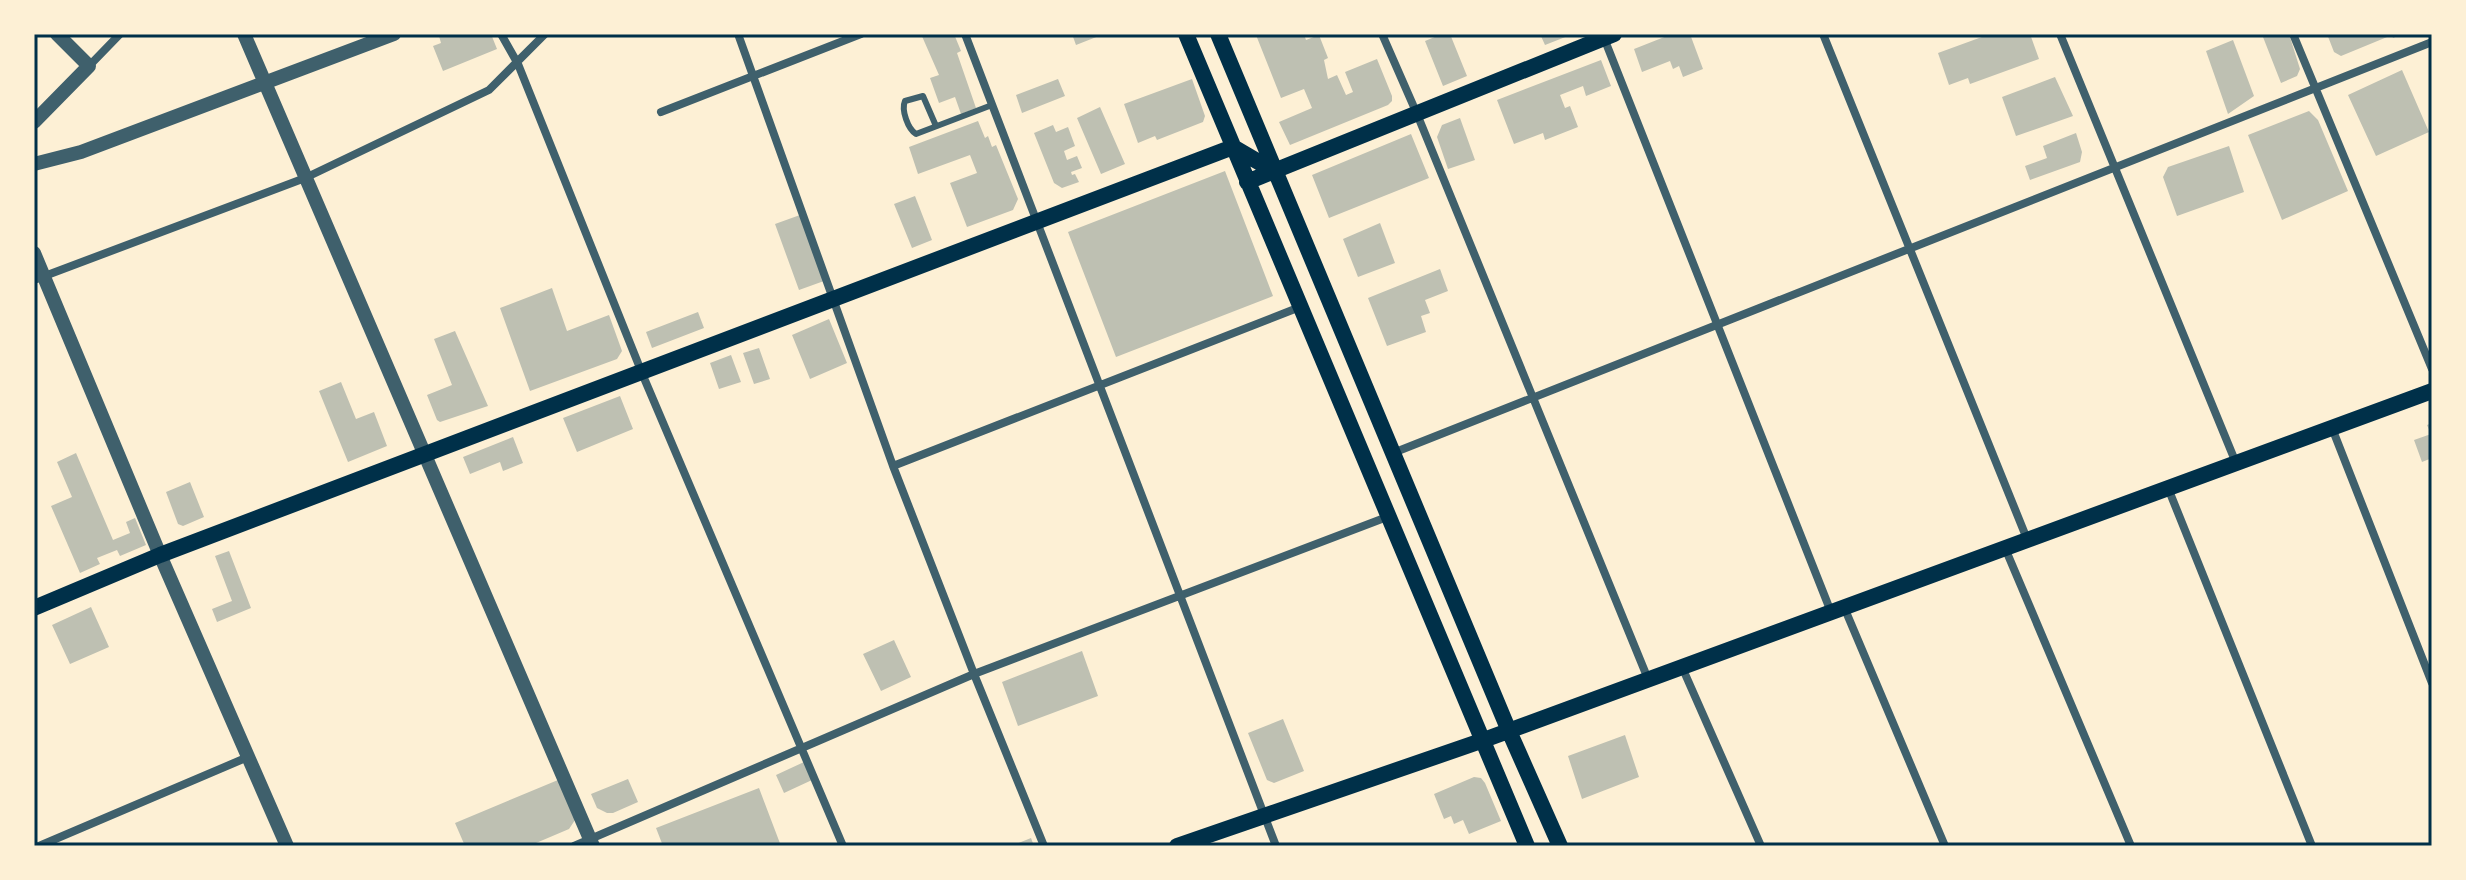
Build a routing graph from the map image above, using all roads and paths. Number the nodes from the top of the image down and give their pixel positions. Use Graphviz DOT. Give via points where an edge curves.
graph roads {
  1 [pos="57,34"];
  2 [pos="120,34"];
  3 [pos="244,34"];
  4 [pos="394,34"];
  5 [pos="501,34"];
  6 [pos="545,34"];
  7 [pos="738,34"];
  8 [pos="861,34"];
  9 [pos="965,34"];
  10 [pos="1186,34"];
  11 [pos="1218,34"];
  12 [pos="1382,34"];
  13 [pos="1823,34"];
  14 [pos="2060,34"];
  15 [pos="2293,34"];
  16 [pos="1607,35"];
  17 [pos="2432,42"];
  18 [pos="518,64"];
  19 [pos="89,66"];
  20 [pos="754,76"];
  21 [pos="266,84"];
  22 [pos="2314,88"];
  23 [pos="992,105"];
  24 [pos="661,112"];
  25 [pos="1417,114"];
  26 [pos="34,122"];
  27 [pos="936,126"];
  28 [pos="1233,147"];
  29 [pos="34,164"];
  30 [pos="2113,168"];
  31 [pos="1274,171"];
  32 [pos="305,178"];
  33 [pos="1247,182"];
  34 [pos="1037,222"];
  35 [pos="1909,249"];
  36 [pos="34,253"];
  37 [pos="39,278"];
  38 [pos="832,299"];
  39 [pos="1300,307"];
  40 [pos="1717,325"];
  41 [pos="2432,369"];
  42 [pos="641,371"];
  43 [pos="1099,385"];
  44 [pos="2432,391"];
  45 [pos="1532,398"];
  46 [pos="2332,428"];
  47 [pos="1393,453"];
  48 [pos="424,455"];
  49 [pos="2236,463"];
  50 [pos="893,466"];
  51 [pos="2168,488"];
  52 [pos="1387,517"];
  53 [pos="2027,540"];
  54 [pos="2005,548"];
  55 [pos="160,555"];
  56 [pos="1180,597"];
  57 [pos="34,608"];
  58 [pos="1838,610"];
  59 [pos="1682,667"];
  60 [pos="974,674"];
  61 [pos="1649,680"];
  62 [pos="2432,683"];
  63 [pos="1509,731"];
  64 [pos="1481,741"];
  65 [pos="801,747"];
  66 [pos="248,757"];
  67 [pos="1264,816"];
  68 [pos="592,842"];
  69 [pos="39,846"];
  70 [pos="287,846"];
  71 [pos="574,846"];
  72 [pos="843,846"];
  73 [pos="1044,846"];
  74 [pos="1177,846"];
  75 [pos="1276,846"];
  76 [pos="1527,846"];
  77 [pos="1560,846"];
  78 [pos="1761,846"];
  79 [pos="1945,846"];
  80 [pos="2131,846"];
  81 [pos="2312,846"];
  1 -- 19 [label="street"];
  2 -- 19 [label="street"];
  3 -- 21 [label="street"];
  4 -- 21 [label="street"];
  5 -- 18 [label="street"];
  6 -- 18 [label="street"];
  7 -- 20 [label="street"];
  8 -- 20 [label="street"];
  9 -- 23 [label="street"];
  10 -- 28 [label="main road"];
  11 -- 31 [label="main road"];
  12 -- 25 [label="street"];
  13 -- 35 [label="street"];
  14 -- 30 [label="street"];
  15 -- 22 [label="street"];
  16 -- 25 [label="main road"];
  16 -- 40 [label="street"];
  17 -- 22 [label="street"];
  18 -- 32 [label="street" via="489,90"];
  18 -- 42 [label="street"];
  19 -- 26 [label="street"];
  20 -- 24 [label="street"];
  20 -- 38 [label="street"];
  21 -- 29 [label="street"];
  21 -- 32 [label="street"];
  22 -- 30 [label="street"];
  22 -- 41 [label="street"];
  23 -- 27 [label="lane"];
  23 -- 34 [label="street"];
  25 -- 31 [label="main road"];
  25 -- 45 [label="street"];
  27 -- 27 [label="lane" via="914,134 905,101 926,98"];
  28 -- 31 [label="main road"];
  28 -- 33 [label="main road"];
  28 -- 34 [label="main road"];
  30 -- 35 [label="street"];
  30 -- 49 [label="street"];
  31 -- 33 [label="main road"];
  31 -- 47 [label="main road"];
  32 -- 37 [label="street"];
  32 -- 48 [label="street"];
  33 -- 39 [label="main road"];
  34 -- 38 [label="main road"];
  34 -- 43 [label="street"];
  35 -- 40 [label="street"];
  35 -- 53 [label="street"];
  36 -- 37 [label="street"];
  37 -- 55 [label="street"];
  38 -- 42 [label="main road"];
  38 -- 50 [label="street"];
  39 -- 43 [label="street"];
  39 -- 52 [label="main road"];
  40 -- 45 [label="street"];
  40 -- 58 [label="street"];
  42 -- 48 [label="main road"];
  42 -- 65 [label="street"];
  43 -- 50 [label="street"];
  43 -- 56 [label="street"];
  44 -- 46 [label="main road"];
  45 -- 47 [label="street"];
  45 -- 61 [label="street"];
  46 -- 49 [label="main road"];
  46 -- 62 [label="street"];
  47 -- 63 [label="main road"];
  48 -- 55 [label="main road"];
  48 -- 68 [label="street"];
  49 -- 51 [label="main road"];
  50 -- 60 [label="street"];
  51 -- 53 [label="main road"];
  51 -- 81 [label="street"];
  52 -- 56 [label="street"];
  52 -- 64 [label="main road"];
  53 -- 54 [label="main road"];
  54 -- 58 [label="main road"];
  54 -- 80 [label="street"];
  55 -- 57 [label="main road"];
  55 -- 66 [label="street"];
  56 -- 60 [label="street"];
  56 -- 67 [label="street"];
  58 -- 59 [label="main road"];
  58 -- 79 [label="street"];
  59 -- 61 [label="main road"];
  59 -- 78 [label="street"];
  60 -- 65 [label="street"];
  60 -- 73 [label="street"];
  61 -- 63 [label="main road"];
  63 -- 64 [label="main road"];
  63 -- 77 [label="main road"];
  64 -- 67 [label="main road"];
  64 -- 76 [label="main road"];
  65 -- 68 [label="street"];
  65 -- 72 [label="street"];
  66 -- 69 [label="street"];
  66 -- 70 [label="street"];
  67 -- 74 [label="main road"];
  67 -- 75 [label="street"];
  68 -- 71 [label="street"];
}
